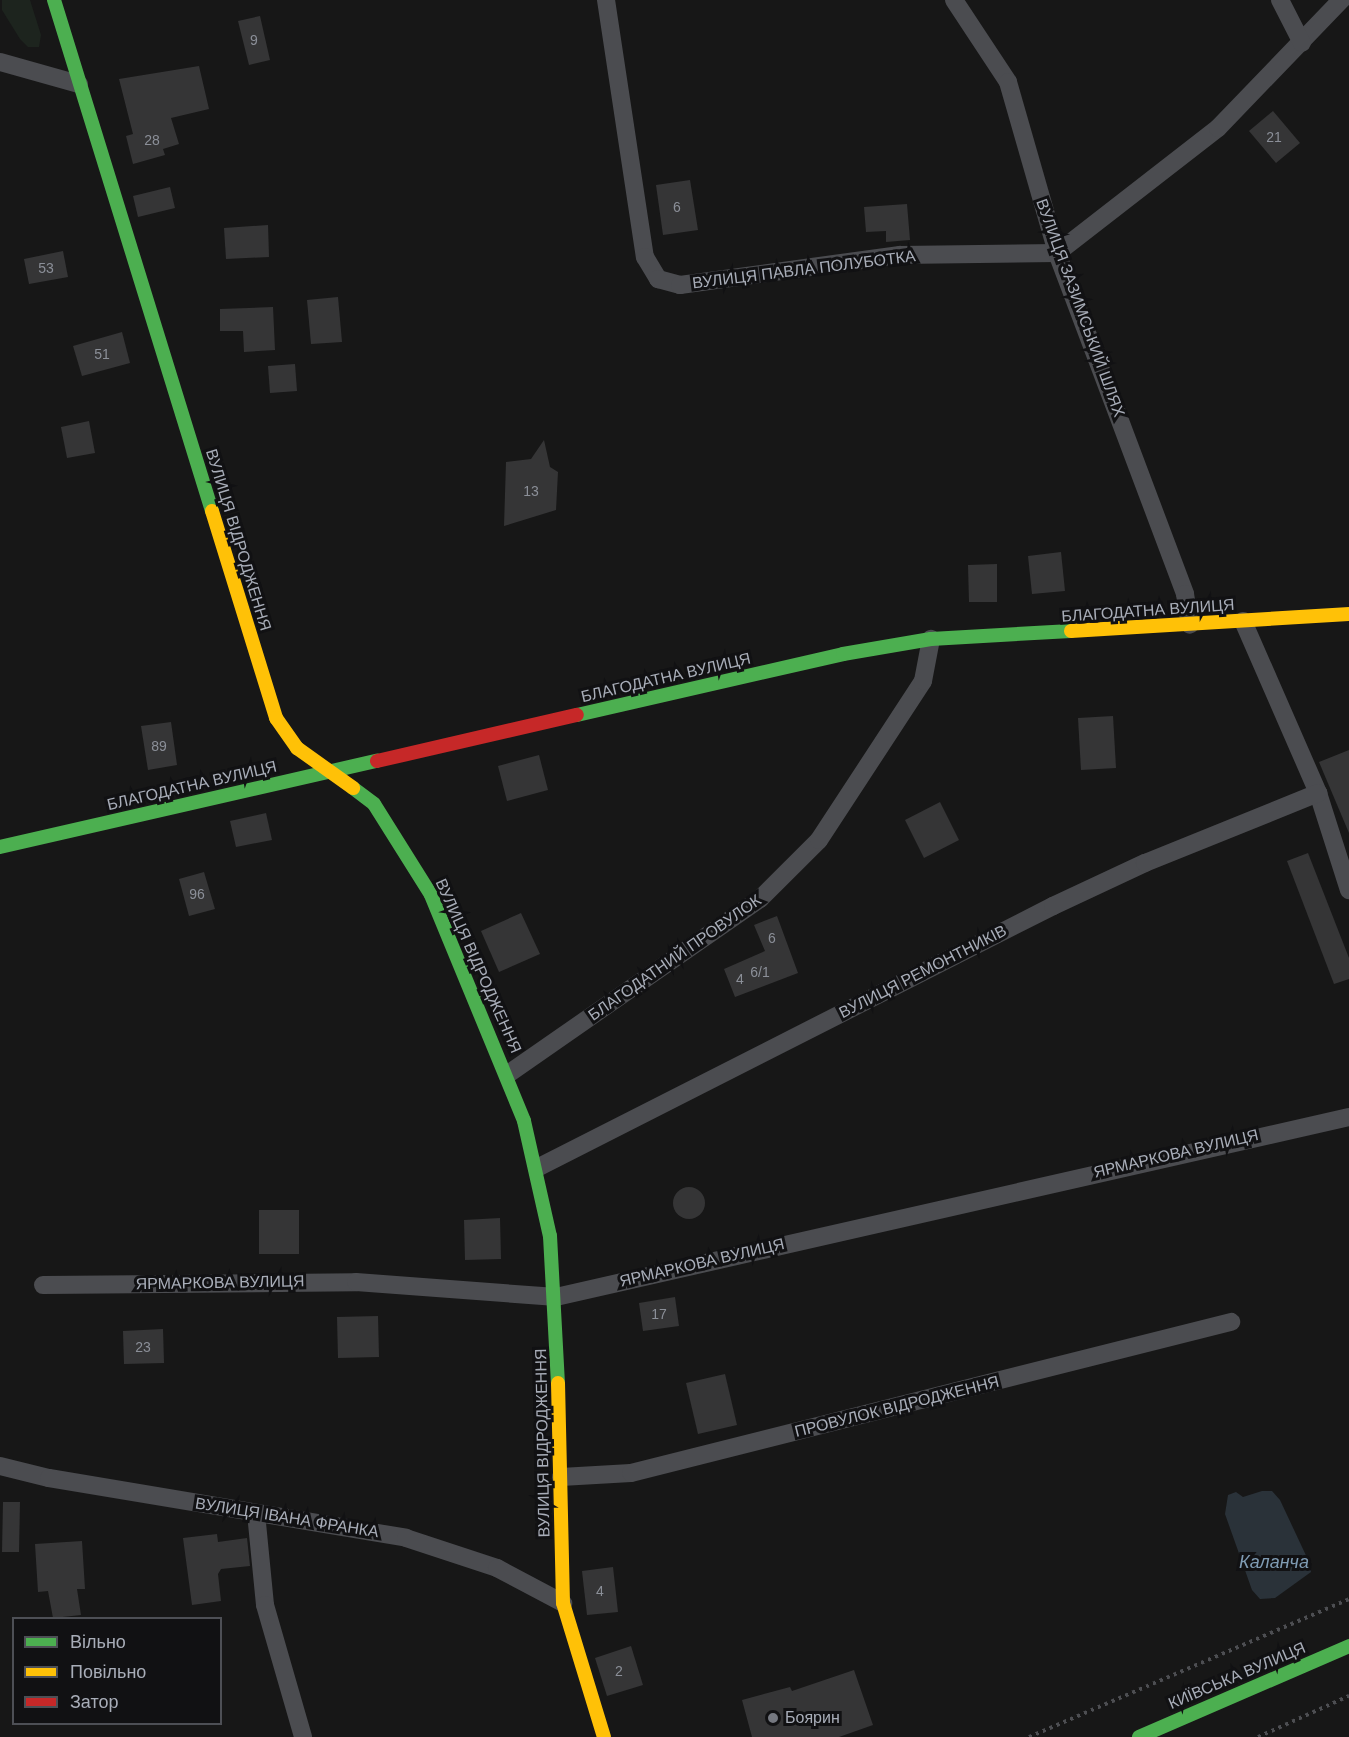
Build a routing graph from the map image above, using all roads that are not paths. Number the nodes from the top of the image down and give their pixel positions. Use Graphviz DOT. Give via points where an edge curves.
graph roads {
  1 [pos="54,0"];
  2 [pos="606,0"];
  3 [pos="954,0"];
  4 [pos="1280,0"];
  5 [pos="1341,0"];
  6 [pos="1302,43"];
  7 [pos="0,63"];
  8 [pos="79,84"];
  9 [pos="1057,253"];
  10 [pos="1349,614"];
  11 [pos="1244,621"];
  12 [pos="1190,625"];
  13 [pos="931,639"];
  14 [pos="331,773"];
  15 [pos="1318,793"];
  16 [pos="0,847"];
  17 [pos="1349,890"];
  18 [pos="508,1074"];
  19 [pos="1349,1117"];
  20 [pos="537,1168"];
  21 [pos="43,1285"];
  22 [pos="556,1297"];
  23 [pos="1231,1322"];
  24 [pos="0,1466"];
  25 [pos="561,1478"];
  26 [pos="256,1513"];
  27 [pos="563,1603"];
  28 [pos="1349,1646"];
  29 [pos="303,1737"];
  30 [pos="604,1737"];
  31 [pos="1139,1737"];
  1 -- 8 [label="street, ВУЛИЦЯ ВІДРОДЖЕННЯ"];
  2 -- 9 [label="street, ВУЛИЦЯ ПАВЛА ПОЛУБОТКА" via="645,257 658,279 680,285 900,255"];
  3 -- 9 [label="street, ВУЛИЦЯ ЗАЗИМСЬКИЙ ШЛЯХ" via="1008,82"];
  4 -- 6 [label="street"];
  5 -- 6 [label="street"];
  6 -- 9 [label="street" via="1218,128"];
  7 -- 8 [label="street"];
  8 -- 14 [label="street, ВУЛИЦЯ ВІДРОДЖЕННЯ" via="276,718 297,748"];
  9 -- 12 [label="street, ВУЛИЦЯ ЗАЗИМСЬКИЙ ШЛЯХ" via="1185,594"];
  10 -- 11 [label="street, БЛАГОДАТНА ВУЛИЦЯ"];
  11 -- 12 [label="street, БЛАГОДАТНА ВУЛИЦЯ"];
  11 -- 15 [label="street"];
  12 -- 13 [label="street, БЛАГОДАТНА ВУЛИЦЯ"];
  13 -- 14 [label="street, БЛАГОДАТНА ВУЛИЦЯ" via="843,654"];
  13 -- 18 [label="street, БЛАГОДАТНИЙ ПРОВУЛОК" via="923,681 819,840 760,899"];
  14 -- 16 [label="street, БЛАГОДАТНА ВУЛИЦЯ"];
  14 -- 18 [label="street, ВУЛИЦЯ ВІДРОДЖЕННЯ" via="374,804 406,852 431,895"];
  15 -- 17 [label="street"];
  15 -- 20 [label="street, ВУЛИЦЯ РЕМОНТНИКІВ" via="1145,863 1053,906"];
  18 -- 20 [label="street, ВУЛИЦЯ ВІДРОДЖЕННЯ"];
  19 -- 22 [label="street, ЯРМАРКОВА ВУЛИЦЯ"];
  20 -- 22 [label="street, ВУЛИЦЯ ВІДРОДЖЕННЯ"];
  21 -- 22 [label="street, ЯРМАРКОВА ВУЛИЦЯ" via="356,1282"];
  22 -- 25 [label="street, ВУЛИЦЯ ВІДРОДЖЕННЯ"];
  23 -- 25 [label="street, ПРОВУЛОК ВІДРОДЖЕННЯ" via="631,1473"];
  24 -- 26 [label="street, ВУЛИЦЯ ІВАНА ФРАНКА"];
  25 -- 27 [label="street, ВУЛИЦЯ ВІДРОДЖЕННЯ"];
  26 -- 27 [label="street, ВУЛИЦЯ ІВАНА ФРАНКА" via="406,1538 497,1568"];
  26 -- 29 [label="street" via="265,1605"];
  27 -- 30 [label="street, ВУЛИЦЯ ВІДРОДЖЕННЯ" via="580,1673"];
  28 -- 31 [label="street, КИЇВСЬКА ВУЛИЦЯ"];
}
